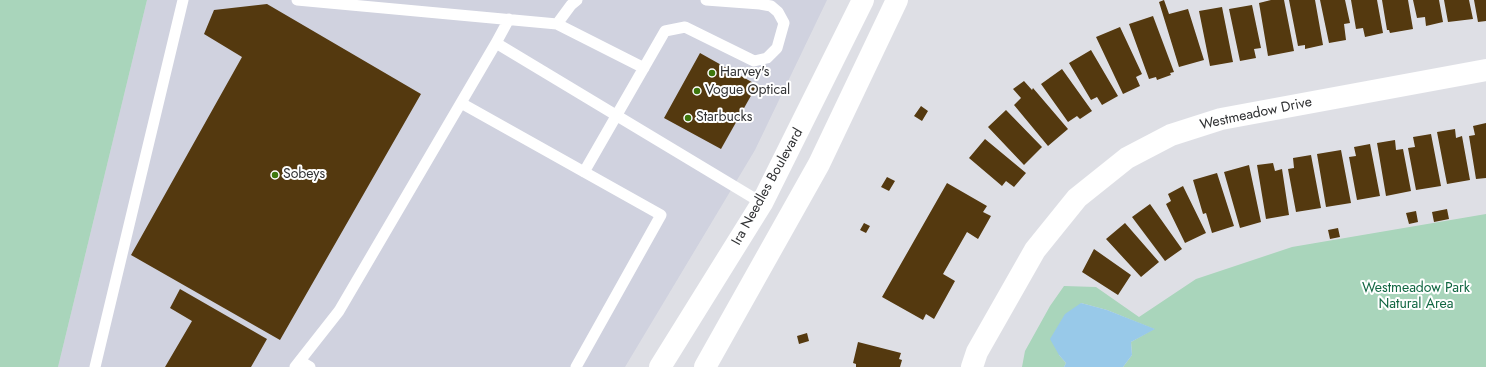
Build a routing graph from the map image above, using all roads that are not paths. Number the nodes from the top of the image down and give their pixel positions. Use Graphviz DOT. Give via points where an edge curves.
graph roads {
  1 [pos="183,0"];
  2 [pos="297,0"];
  3 [pos="577,0"];
  4 [pos="706,0"];
  5 [pos="863,0"];
  6 [pos="897,0"];
  7 [pos="509,19"];
  8 [pos="557,24"];
  9 [pos="496,43"];
  10 [pos="644,68"];
  11 [pos="1486,70"];
  12 [pos="461,103"];
  13 [pos="617,115"];
  14 [pos="584,172"];
  15 [pos="762,203"];
  16 [pos="297,364"];
  17 [pos="95,367"];
  18 [pos="310,367"];
  19 [pos="576,367"];
  20 [pos="660,367"];
  21 [pos="705,367"];
  22 [pos="972,367"];
  1 -- 17 [label="lane"];
  2 -- 7 [label="lane"];
  3 -- 8 [label="lane"];
  4 -- 10 [label="lane" via="771,6 784,23 777,48 767,58 754,61 684,28 665,31"];
  5 -- 15 [label="main road, Ira Needles Boulevard"];
  6 -- 21 [label="main road" via="819,164"];
  7 -- 8 [label="lane"];
  7 -- 9 [label="lane"];
  8 -- 10 [label="lane"];
  9 -- 12 [label="lane"];
  9 -- 13 [label="lane"];
  10 -- 13 [label="lane"];
  11 -- 22 [label="main road, Westmeadow Drive" via="1221,119 1171,135 1127,158 1077,198 1035,250 976,352"];
  12 -- 14 [label="lane"];
  12 -- 16 [label="lane" via="339,311"];
  13 -- 14 [label="lane"];
  13 -- 15 [label="lane"];
  14 -- 19 [label="lane" via="661,215"];
  15 -- 20 [label="main road, Ira Needles Boulevard"];
  16 -- 18 [label="lane"];
}
